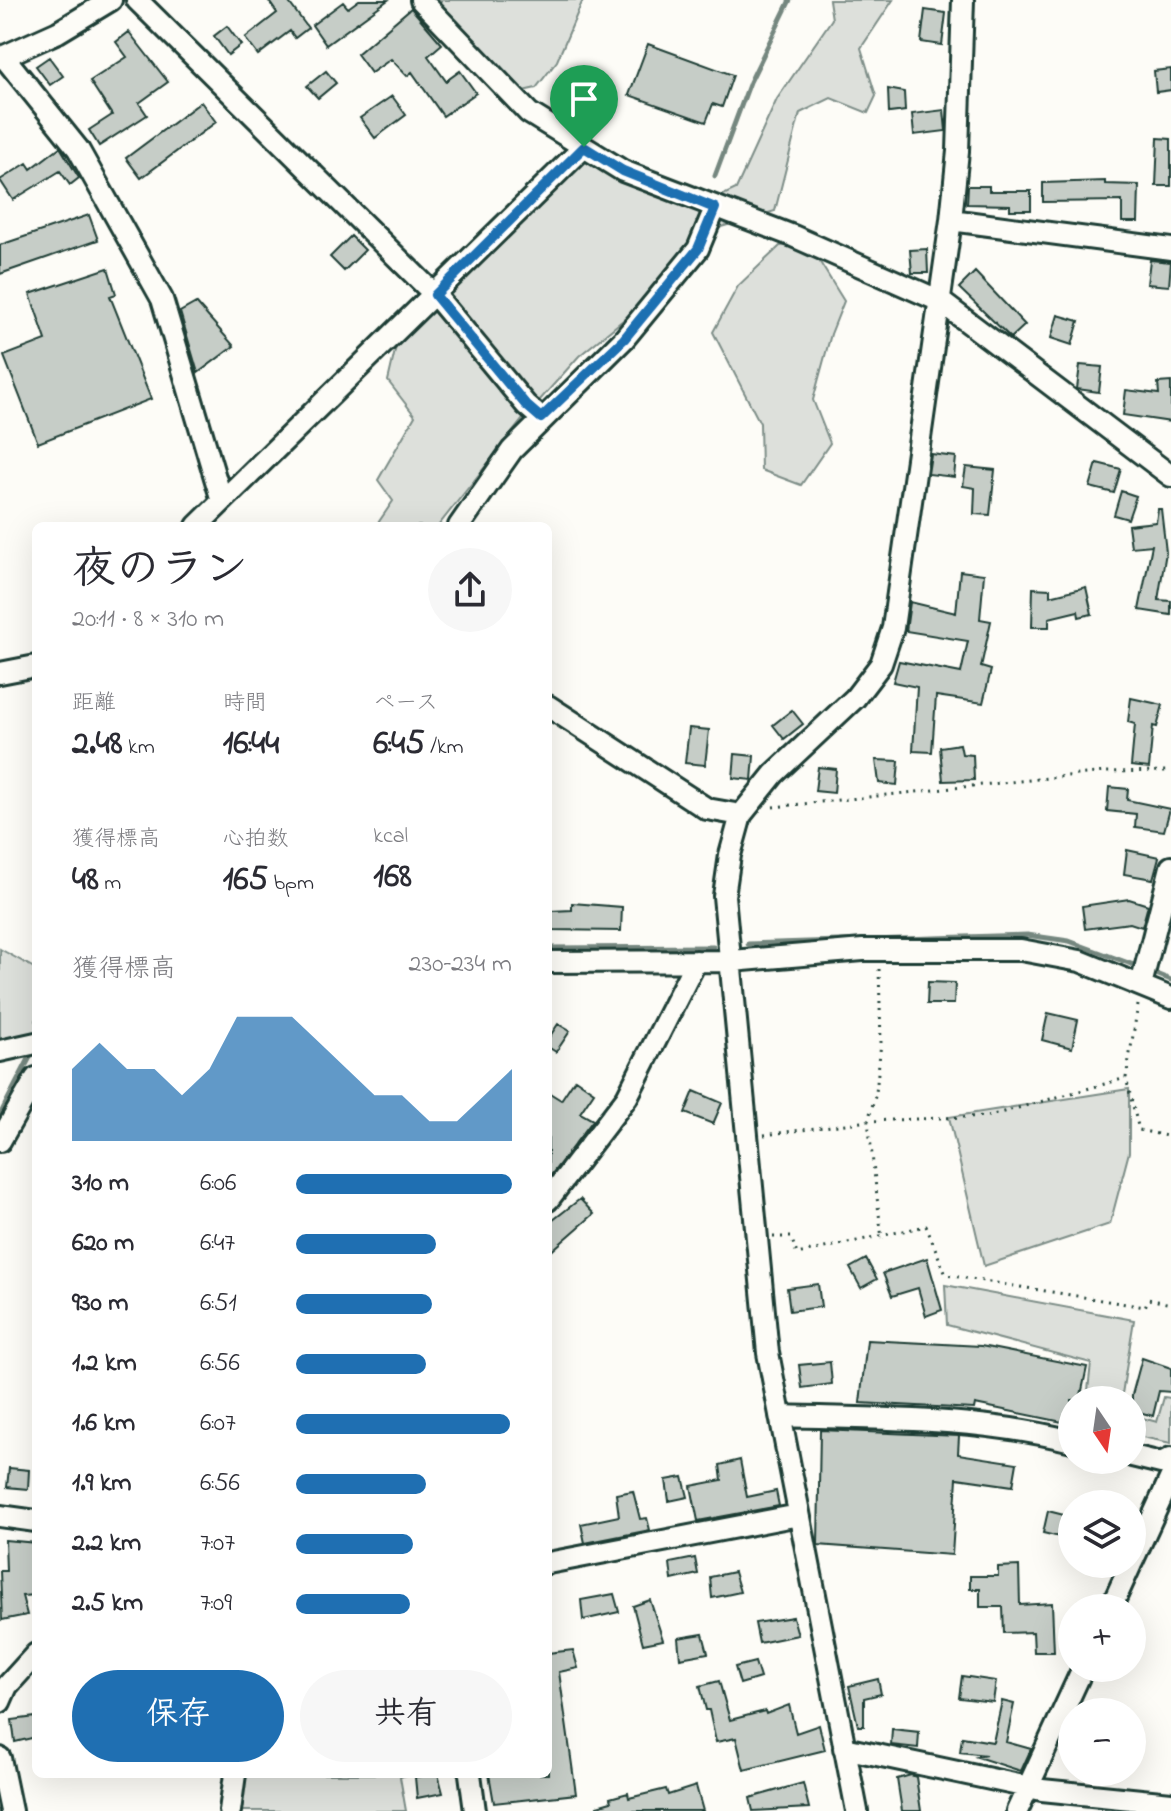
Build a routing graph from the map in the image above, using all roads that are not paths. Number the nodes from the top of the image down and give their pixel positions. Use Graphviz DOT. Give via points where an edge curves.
graph roads {
  1 [pos="111,0"];
  2 [pos="137,0"];
  3 [pos="421,0"];
  4 [pos="963,0"];
  5 [pos="2,57"];
  6 [pos="584,147"];
  7 [pos="715,208"];
  8 [pos="951,220"];
  9 [pos="1171,249"];
  10 [pos="435,295"];
  11 [pos="940,301"];
  12 [pos="541,418"];
  13 [pos="1171,476"];
  14 [pos="222,501"];
  15 [pos="201,522"];
  16 [pos="462,522"];
  17 [pos="32,667"];
  18 [pos="0,673"];
  19 [pos="552,709"];
  20 [pos="741,815"];
  21 [pos="1171,867"];
  22 [pos="696,961"];
  23 [pos="732,961"];
  24 [pos="552,962"];
  25 [pos="1143,973"];
  26 [pos="1171,998"];
  27 [pos="32,1044"];
  28 [pos="0,1051"];
  29 [pos="32,1085"];
  30 [pos="0,1141"];
  31 [pos="552,1195"];
  32 [pos="780,1416"];
  33 [pos="1058,1437"];
  34 [pos="1171,1458"];
  35 [pos="1146,1459"];
  36 [pos="1171,1477"];
  37 [pos="799,1515"];
  38 [pos="0,1516"];
  39 [pos="32,1520"];
  40 [pos="1146,1532"];
  41 [pos="552,1562"];
  42 [pos="32,1658"];
  43 [pos="1076,1682"];
  44 [pos="0,1702"];
  45 [pos="844,1748"];
  46 [pos="0,1758"];
  47 [pos="234,1778"];
  48 [pos="471,1778"];
  49 [pos="1028,1786"];
  50 [pos="1171,1803"];
  51 [pos="11,1811"];
  52 [pos="230,1811"];
  53 [pos="475,1811"];
  54 [pos="857,1811"];
  55 [pos="1017,1811"];
  1 -- 5 [label="street"];
  2 -- 10 [label="street"];
  3 -- 6 [label="street" via="529,113"];
  4 -- 8 [label="street"];
  5 -- 14 [label="street" via="78,149 162,299"];
  6 -- 7 [label="street" via="623,171"];
  6 -- 10 [label="street"];
  7 -- 11 [label="street"];
  7 -- 12 [label="street" via="698,249 624,339"];
  8 -- 9 [label="street"];
  8 -- 11 [label="street"];
  10 -- 12 [label="street"];
  10 -- 14 [label="street"];
  11 -- 13 [label="street"];
  11 -- 20 [label="street" via="893,628 881,664 855,698 774,774"];
  12 -- 16 [label="street"];
  14 -- 15 [label="street"];
  17 -- 18 [label="street"];
  19 -- 20 [label="street" via="707,809"];
  20 -- 23 [label="street" via="724,896"];
  21 -- 25 [label="street"];
  22 -- 23 [label="street"];
  22 -- 24 [label="street"];
  22 -- 31 [label="street" via="627,1097"];
  23 -- 25 [label="street" via="879,950 1048,953"];
  23 -- 32 [label="street" via="768,1353"];
  25 -- 26 [label="street"];
  27 -- 28 [label="street"];
  29 -- 30 [label="street"];
  32 -- 33 [label="street" via="941,1420"];
  32 -- 37 [label="street"];
  34 -- 35 [label="street" via="1161,1463"];
  36 -- 40 [label="street"];
  37 -- 41 [label="street"];
  37 -- 45 [label="street"];
  38 -- 39 [label="street"];
  42 -- 44 [label="street"];
  43 -- 49 [label="street"];
  45 -- 49 [label="street"];
  45 -- 54 [label="street"];
  46 -- 51 [label="street"];
  47 -- 52 [label="street"];
  48 -- 53 [label="street"];
  49 -- 50 [label="street"];
  49 -- 55 [label="street"];
}
